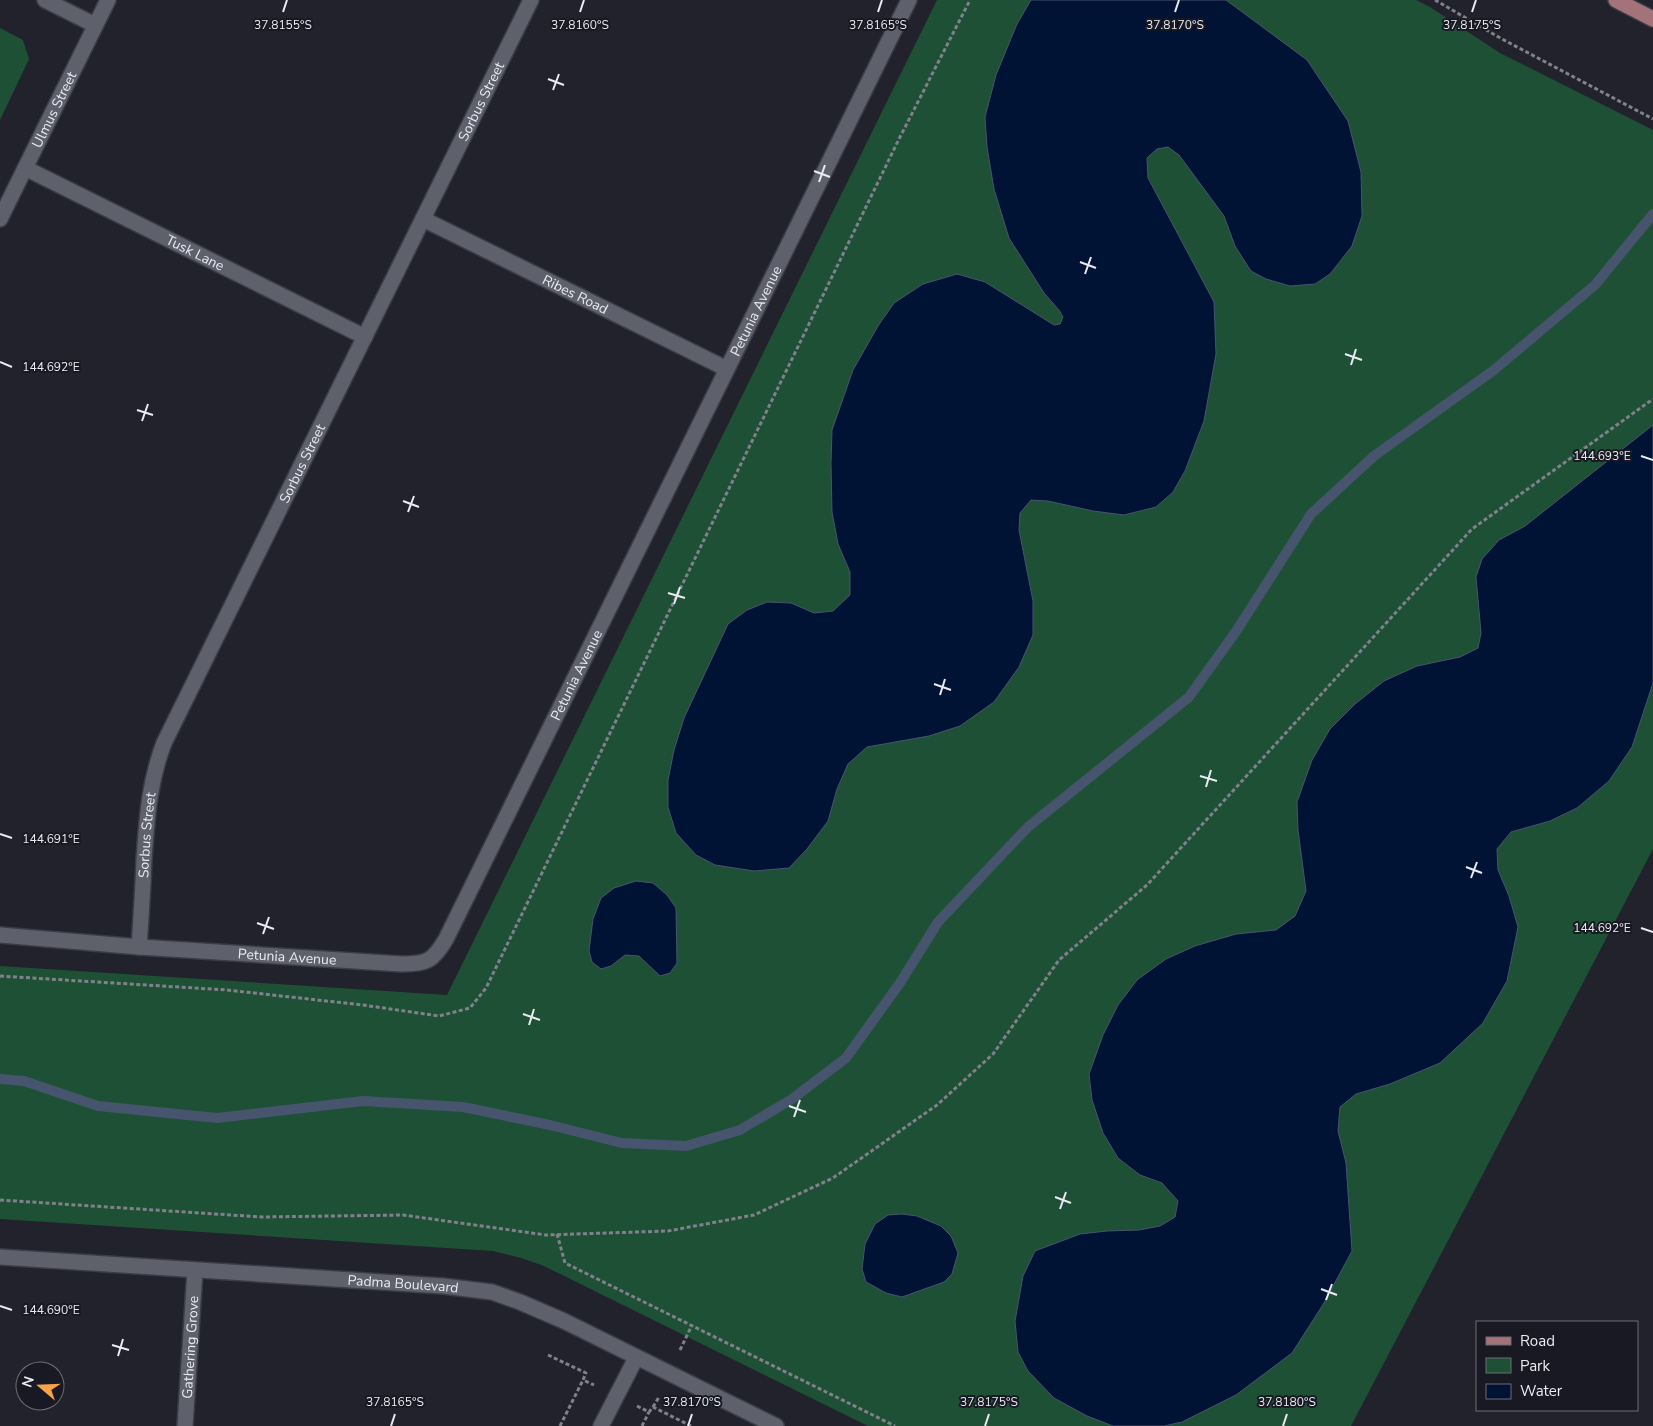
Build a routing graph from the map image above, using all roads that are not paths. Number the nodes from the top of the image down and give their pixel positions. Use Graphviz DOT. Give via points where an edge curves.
graph roads {
  1 [pos="45,0"];
  2 [pos="108,0"];
  3 [pos="531,0"];
  4 [pos="910,0"];
  5 [pos="1616,0"];
  6 [pos="1653,19"];
  7 [pos="96,24"];
  8 [pos="25,168"];
  9 [pos="0,219"];
  10 [pos="423,219"];
  11 [pos="365,337"];
  12 [pos="727,369"];
  13 [pos="0,935"];
  14 [pos="140,947"];
  15 [pos="0,1257"];
  16 [pos="195,1270"];
  17 [pos="636,1358"];
  18 [pos="186,1426"];
  19 [pos="601,1426"];
  20 [pos="776,1426"];
  1 -- 7 [label="street"];
  2 -- 7 [label="street, Ulmus Street"];
  3 -- 10 [label="street, Sorbus Street"];
  4 -- 12 [label="street, Petunia Avenue"];
  5 -- 6 [label="main road"];
  7 -- 8 [label="street, Ulmus Street"];
  8 -- 9 [label="street, Ulmus Street"];
  8 -- 11 [label="street, Tusk Lane"];
  10 -- 11 [label="street, Sorbus Street"];
  10 -- 12 [label="street, Ribes Road"];
  11 -- 14 [label="street, Sorbus Street" via="164,743 150,787 147,810"];
  12 -- 14 [label="street, Petunia Avenue" via="446,939 431,958 420,964 402,964"];
  13 -- 14 [label="street, Petunia Avenue"];
  15 -- 16 [label="street, Padma Boulevard"];
  16 -- 17 [label="street, Padma Boulevard" via="492,1292 564,1321"];
  16 -- 18 [label="street, Gathering Grove"];
  17 -- 19 [label="street"];
  17 -- 20 [label="street, Padma Boulevard"];
}
